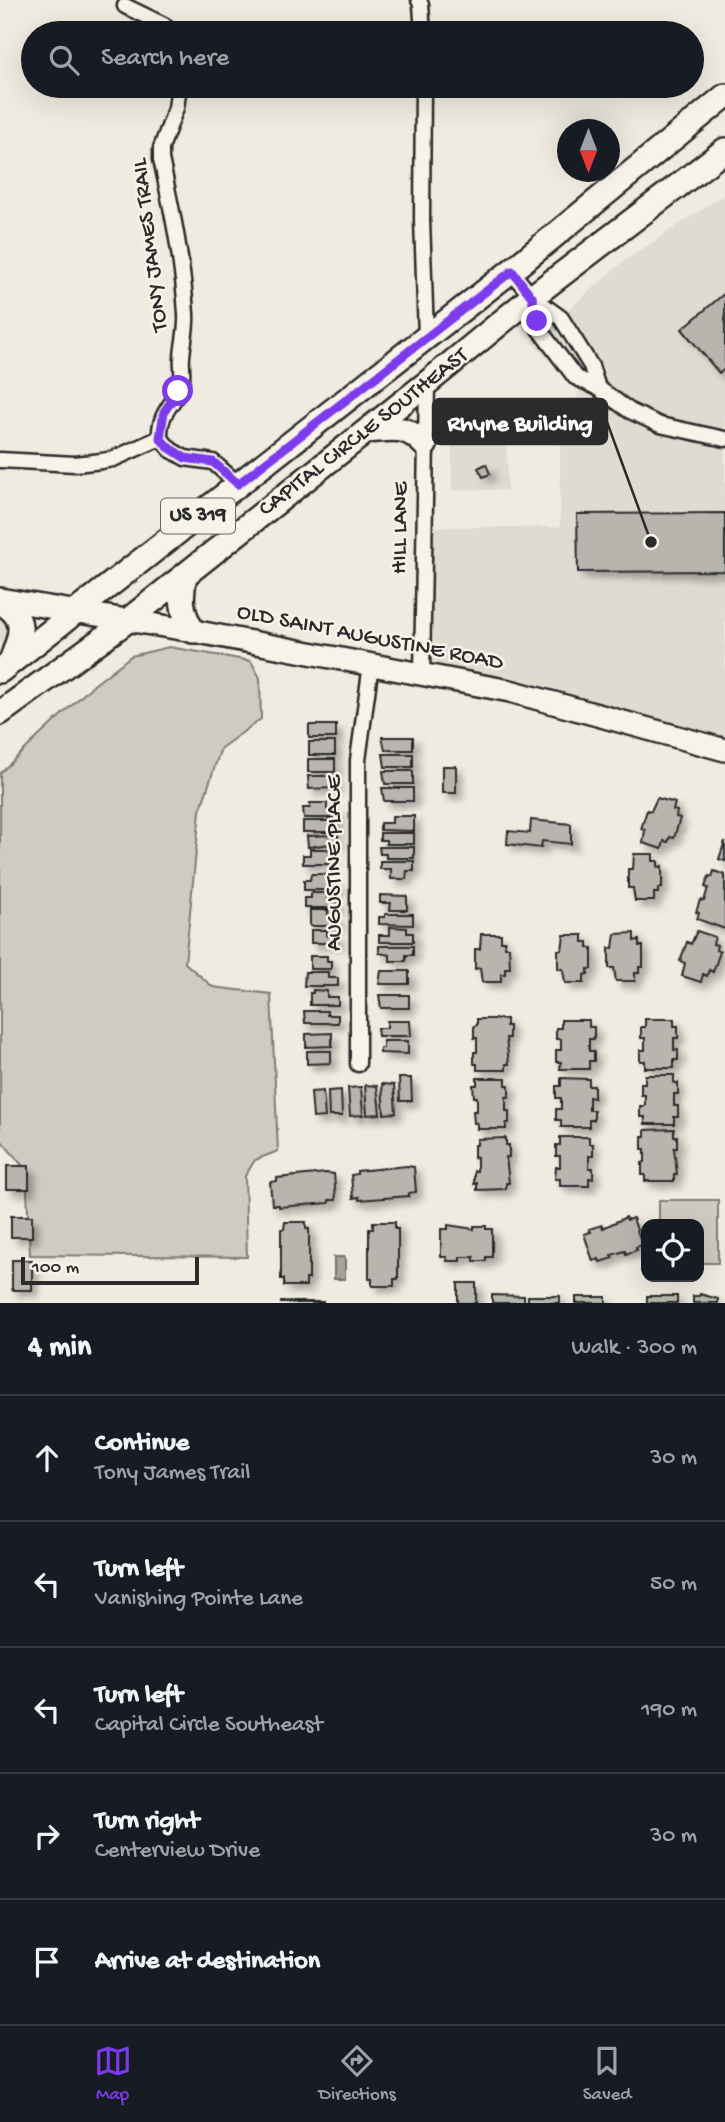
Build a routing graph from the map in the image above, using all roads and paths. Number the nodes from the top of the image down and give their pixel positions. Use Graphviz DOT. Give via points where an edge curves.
graph roads {
  1 [pos="419,0"];
  2 [pos="125,6"];
  3 [pos="156,21"];
  4 [pos="422,21"];
  5 [pos="725,96"];
  6 [pos="177,98"];
  7 [pos="423,98"];
  8 [pos="725,150"];
  9 [pos="512,271"];
  10 [pos="532,297"];
  11 [pos="426,336"];
  12 [pos="428,383"];
  13 [pos="598,388"];
  14 [pos="367,431"];
  15 [pos="160,438"];
  16 [pos="725,439"];
  17 [pos="425,445"];
  18 [pos="0,460"];
  19 [pos="238,484"];
  20 [pos="184,575"];
  21 [pos="0,600"];
  22 [pos="74,612"];
  23 [pos="127,621"];
  24 [pos="193,631"];
  25 [pos="371,664"];
  26 [pos="5,667"];
  27 [pos="422,674"];
  28 [pos="0,713"];
  29 [pos="725,750"];
  30 [pos="358,1064"];
  1 -- 4 [label="street"];
  2 -- 3 [label="street"];
  5 -- 9 [label="main road, CAPITAL CIRCLE SOUTHEAST / US 319"];
  6 -- 15 [label="street, TONY JAMES TRAIL" via="161,159 181,266 185,337 182,380 164,412"];
  7 -- 11 [label="street"];
  8 -- 10 [label="main road, CAPITAL CIRCLE SOUTHEAST / US 319"];
  9 -- 10 [label="street"];
  9 -- 11 [label="main road, CAPITAL CIRCLE SOUTHEAST / US 319"];
  10 -- 12 [label="main road, CAPITAL CIRCLE SOUTHEAST / US 319"];
  10 -- 13 [label="street" via="561,318 591,366"];
  10 -- 13 [label="street" via="539,330 575,377"];
  11 -- 19 [label="main road, CAPITAL CIRCLE SOUTHEAST / US 319"];
  12 -- 14 [label="main road, CAPITAL CIRCLE SOUTHEAST / US 319"];
  12 -- 17 [label="street, HILL LANE"];
  13 -- 16 [label="street" via="660,425"];
  14 -- 17 [label="main road" via="412,431"];
  14 -- 20 [label="main road, CAPITAL CIRCLE SOUTHEAST / US 319"];
  15 -- 18 [label="street" via="102,461"];
  15 -- 19 [label="street" via="185,458 213,462"];
  17 -- 27 [label="street, HILL LANE"];
  19 -- 22 [label="main road, CAPITAL CIRCLE SOUTHEAST / US 319"];
  20 -- 23 [label="main road, CAPITAL CIRCLE SOUTHEAST / US 319"];
  20 -- 24 [label="main road" via="181,605"];
  21 -- 22 [label="street, OLD SAINT AUGUSTINE ROAD"];
  21 -- 26 [label="main road" via="12,608 22,632"];
  22 -- 23 [label="street, OLD SAINT AUGUSTINE ROAD"];
  22 -- 26 [label="main road, CAPITAL CIRCLE SOUTHEAST / US 319"];
  23 -- 24 [label="street, OLD SAINT AUGUSTINE ROAD"];
  23 -- 28 [label="main road, CAPITAL CIRCLE SOUTHEAST / US 319"];
  24 -- 25 [label="street, OLD SAINT AUGUSTINE ROAD"];
  25 -- 27 [label="street, OLD SAINT AUGUSTINE ROAD"];
  25 -- 30 [label="street, AUGUSTINE PLACE" via="358,760"];
  27 -- 29 [label="street, OLD SAINT AUGUSTINE ROAD" via="510,691"];
}
